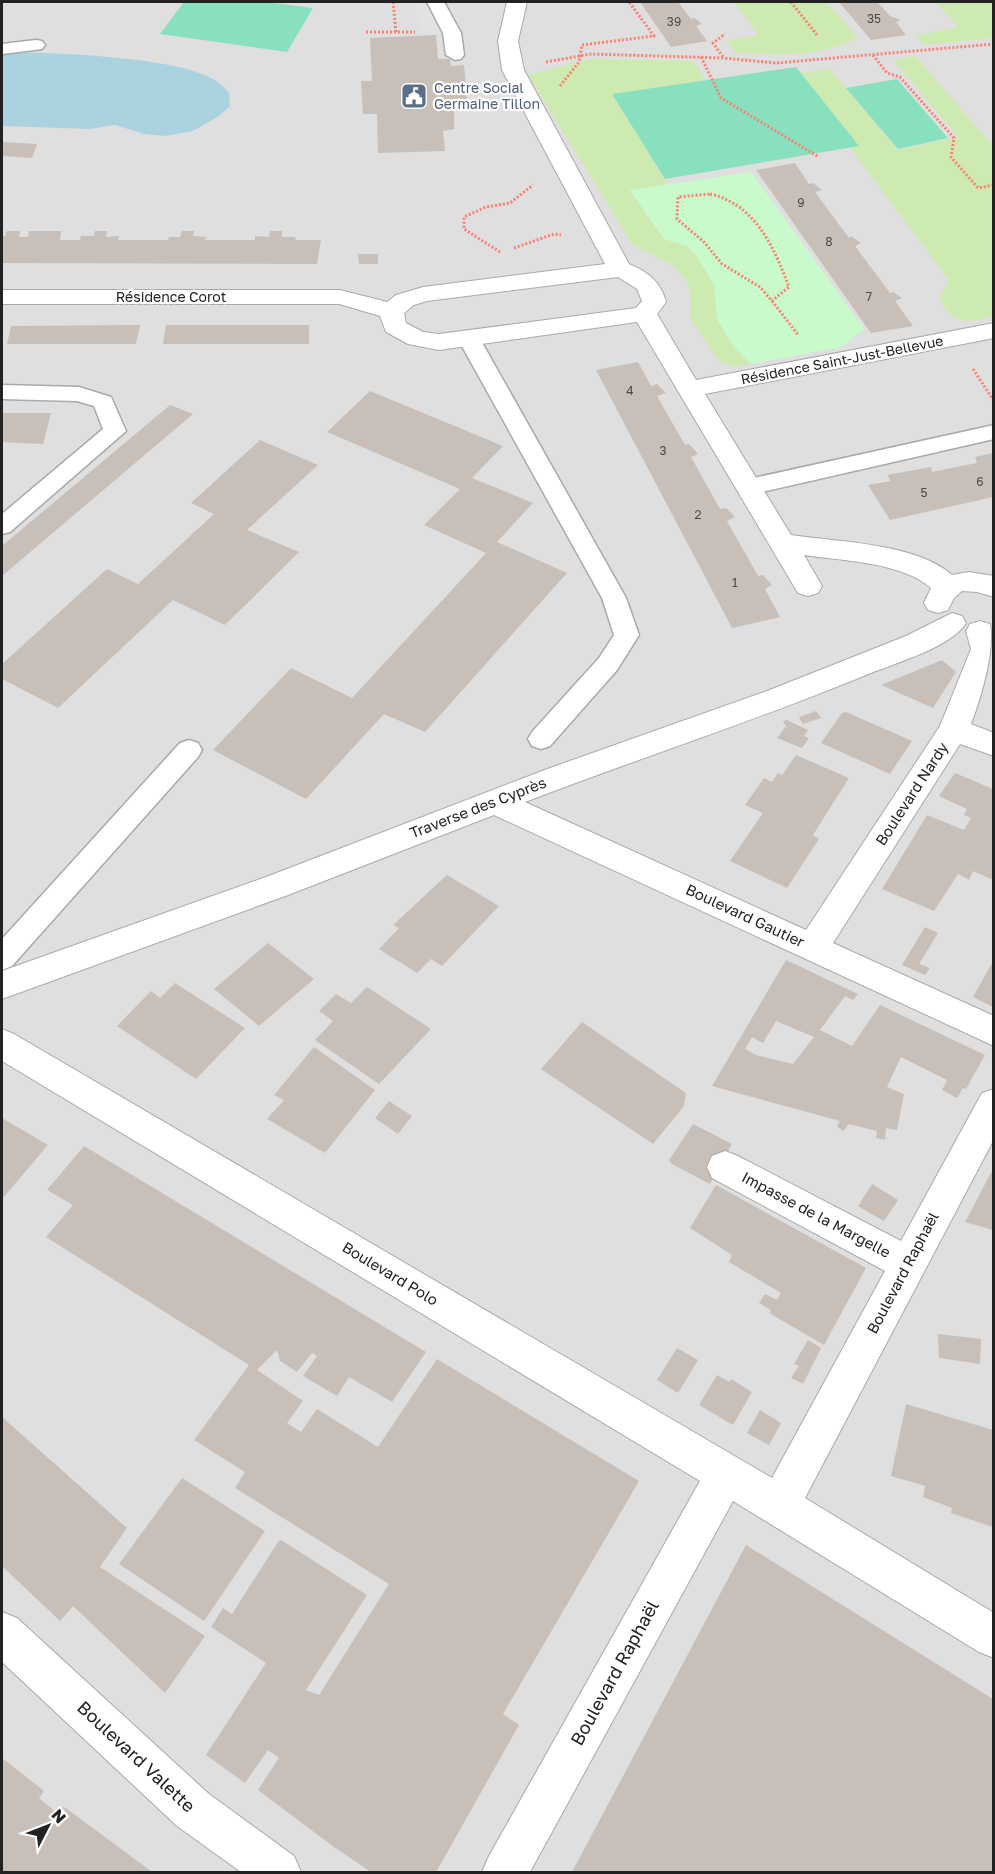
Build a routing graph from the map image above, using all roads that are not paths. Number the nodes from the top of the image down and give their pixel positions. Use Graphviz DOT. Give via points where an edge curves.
graph roads {
  1 [pos="435,2"];
  2 [pos="517,2"];
  3 [pos="36,45"];
  4 [pos="2,49"];
  5 [pos="455,55"];
  6 [pos="620,268"];
  7 [pos="2,297"];
  8 [pos="391,311"];
  9 [pos="644,314"];
  10 [pos="993,330"];
  11 [pos="469,339"];
  12 [pos="691,388"];
  13 [pos="2,393"];
  14 [pos="993,432"];
  15 [pos="749,487"];
  16 [pos="2,526"];
  17 [pos="784,543"];
  18 [pos="808,586"];
  19 [pos="947,586"];
  20 [pos="993,587"];
  21 [pos="975,627"];
  22 [pos="954,729"];
  23 [pos="541,739"];
  24 [pos="993,745"];
  25 [pos="189,750"];
  26 [pos="495,802"];
  27 [pos="813,947"];
  28 [pos="2,958"];
  29 [pos="2,985"];
  30 [pos="993,1032"];
  31 [pos="2,1044"];
  32 [pos="993,1104"];
  33 [pos="725,1167"];
  34 [pos="908,1264"];
  35 [pos="726,1474"];
  36 [pos="778,1505"];
  37 [pos="2,1633"];
  38 [pos="993,1637"];
  39 [pos="278,1872"];
  40 [pos="505,1872"];
  1 -- 5 [label="lane" via="452,33"];
  2 -- 6 [label="street" via="508,40 513,70"];
  3 -- 4 [label="lane"];
  6 -- 8 [label="street" via="423,294 405,300"];
  6 -- 9 [label="street" via="639,276 651,289 654,302"];
  7 -- 8 [label="street, Résidence Corot" via="340,297"];
  8 -- 11 [label="street" via="395,327 417,339"];
  9 -- 11 [label="street"];
  9 -- 12 [label="street"];
  10 -- 12 [label="street, Résidence Saint-Just-Bellevue"];
  11 -- 23 [label="lane" via="614,598 627,635 608,664"];
  12 -- 15 [label="street"];
  13 -- 16 [label="lane" via="79,394 103,402 115,431"];
  14 -- 15 [label="lane"];
  15 -- 17 [label="street"];
  17 -- 18 [label="street"];
  17 -- 19 [label="street" via="896,560 928,570"];
  19 -- 20 [label="street" via="971,580"];
  19 -- 21 [label="street" via="938,604 942,614"];
  21 -- 22 [label="street, Boulevard Nardy" via="986,649"];
  21 -- 26 [label="street, Traverse des Cyprès" via="916,643 778,699"];
  22 -- 24 [label="street"];
  22 -- 27 [label="street, Boulevard Nardy"];
  25 -- 28 [label="lane"];
  26 -- 27 [label="street, Boulevard Gautier"];
  26 -- 29 [label="street, Traverse des Cyprès"];
  27 -- 30 [label="street, Boulevard Gautier"];
  31 -- 35 [label="street, Boulevard Polo"];
  32 -- 34 [label="street, Boulevard Raphaël"];
  33 -- 34 [label="street, Impasse de la Margelle"];
  34 -- 36 [label="street, Boulevard Raphaël"];
  35 -- 36 [label="street, Boulevard Polo"];
  35 -- 40 [label="street, Boulevard Raphaël"];
  36 -- 38 [label="street, Boulevard Polo"];
  37 -- 39 [label="street, Boulevard Valette" via="193,1810"];
}
